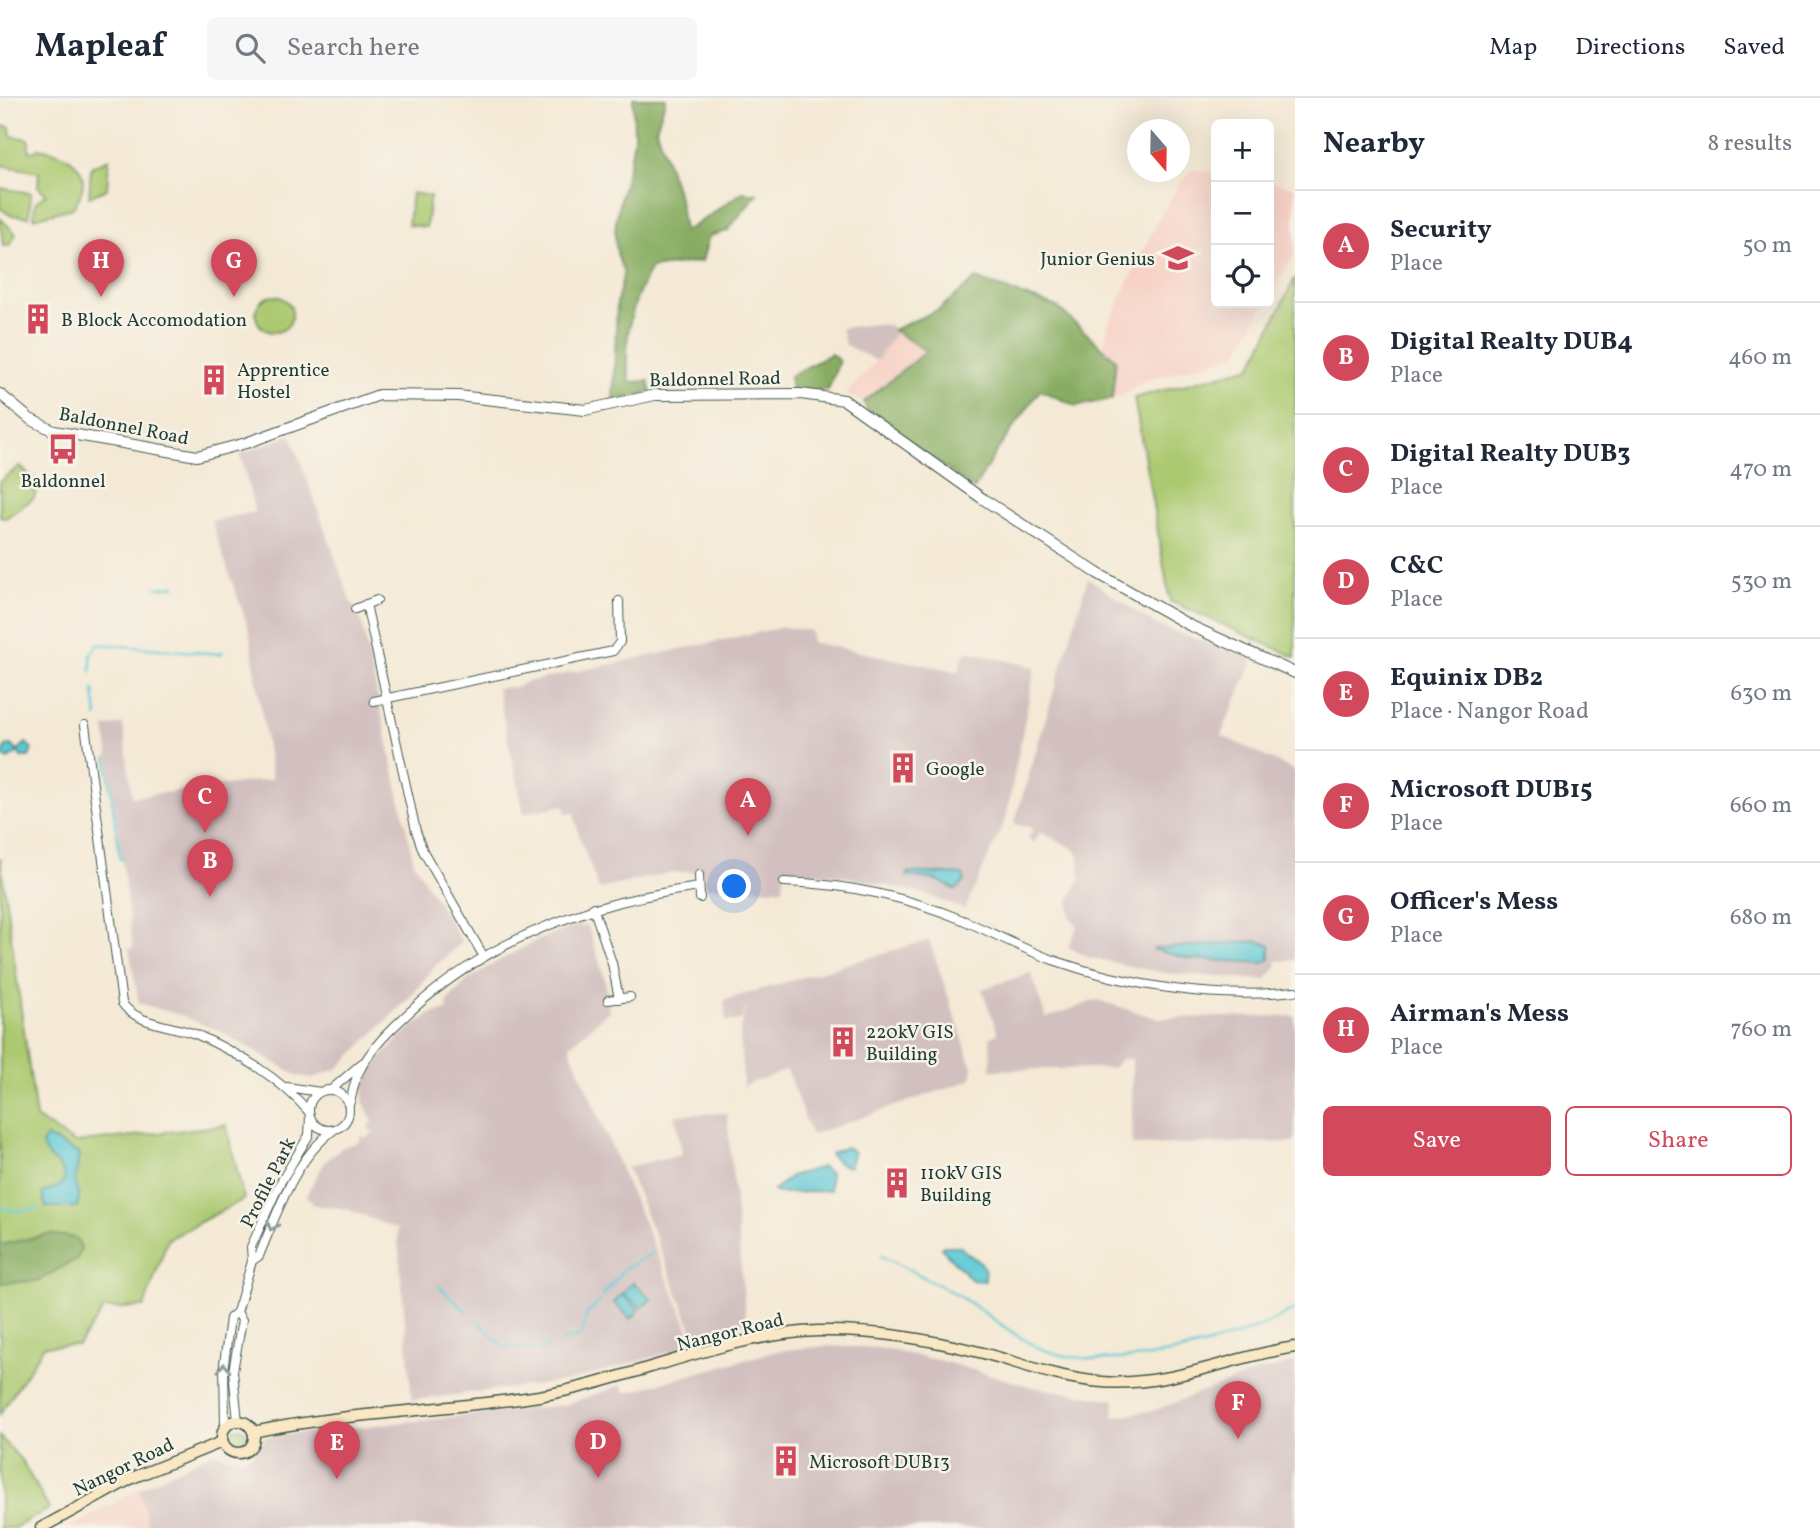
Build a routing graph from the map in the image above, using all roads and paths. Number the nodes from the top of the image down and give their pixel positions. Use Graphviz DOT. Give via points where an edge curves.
graph roads {
  1 [pos="0,394"];
  2 [pos="377,600"];
  3 [pos="619,601"];
  4 [pos="366,604"];
  5 [pos="355,609"];
  6 [pos="1295,673"];
  7 [pos="388,698"];
  8 [pos="374,701"];
  9 [pos="85,725"];
  10 [pos="699,875"];
  11 [pos="784,882"];
  12 [pos="699,887"];
  13 [pos="700,898"];
  14 [pos="593,907"];
  15 [pos="484,957"];
  16 [pos="1295,991"];
  17 [pos="630,998"];
  18 [pos="619,999"];
  19 [pos="608,1000"];
  20 [pos="367,1059"];
  21 [pos="287,1087"];
  22 [pos="331,1090"];
  23 [pos="320,1092"];
  24 [pos="349,1105"];
  25 [pos="310,1114"];
  26 [pos="335,1129"];
  27 [pos="252,1261"];
  28 [pos="237,1312"];
  29 [pos="1295,1347"];
  30 [pos="238,1422"];
  31 [pos="225,1427"];
  32 [pos="253,1432"];
  33 [pos="222,1441"];
  34 [pos="41,1528"];
  1 -- 6 [label="street, Baldonnel Road" via="30,419 54,431 194,456 257,439 379,395 458,397 585,410 655,395 801,394 844,400 1097,573 1189,625"];
  2 -- 4 [label="street"];
  3 -- 7 [label="street" via="620,642 613,651"];
  4 -- 5 [label="street"];
  4 -- 7 [label="street"];
  7 -- 8 [label="street"];
  7 -- 15 [label="street" via="423,851"];
  9 -- 21 [label="street" via="122,1003 131,1013 197,1034"];
  10 -- 12 [label="street"];
  11 -- 16 [label="street" via="856,889 907,901 1044,957 1105,975 1223,993"];
  12 -- 13 [label="street"];
  12 -- 14 [label="street"];
  14 -- 15 [label="street" via="518,937"];
  14 -- 18 [label="street"];
  15 -- 20 [label="street" via="433,991 393,1027"];
  17 -- 18 [label="street"];
  18 -- 19 [label="street"];
  20 -- 22 [label="street"];
  20 -- 24 [label="street"];
  21 -- 23 [label="street"];
  21 -- 25 [label="street"];
  22 -- 23 [label="street"];
  22 -- 24 [label="street" via="343,1095"];
  23 -- 25 [label="street" via="311,1101"];
  24 -- 26 [label="street" via="347,1119"];
  25 -- 26 [label="street" via="323,1129"];
  25 -- 27 [label="street, Profile Park" via="309,1135 279,1185 251,1247"];
  26 -- 27 [label="street, Profile Park, one-way" via="309,1154 286,1191 260,1256"];
  27 -- 28 [label="street, Profile Park"];
  28 -- 30 [label="street, Profile Park" via="242,1320 233,1394"];
  31 -- 28 [label="street, Profile Park, one-way" via="223,1364 230,1318"];
  29 -- 32 [label="main road, Nangor Road" via="1170,1378 1105,1382 1062,1377 902,1335 794,1333 538,1396 359,1415"];
  30 -- 31 [label="main road"];
  30 -- 32 [label="main road"];
  31 -- 33 [label="main road"];
  32 -- 33 [label="main road" via="253,1442 243,1452 228,1450"];
  33 -- 34 [label="main road, Nangor Road" via="132,1478"];
}
